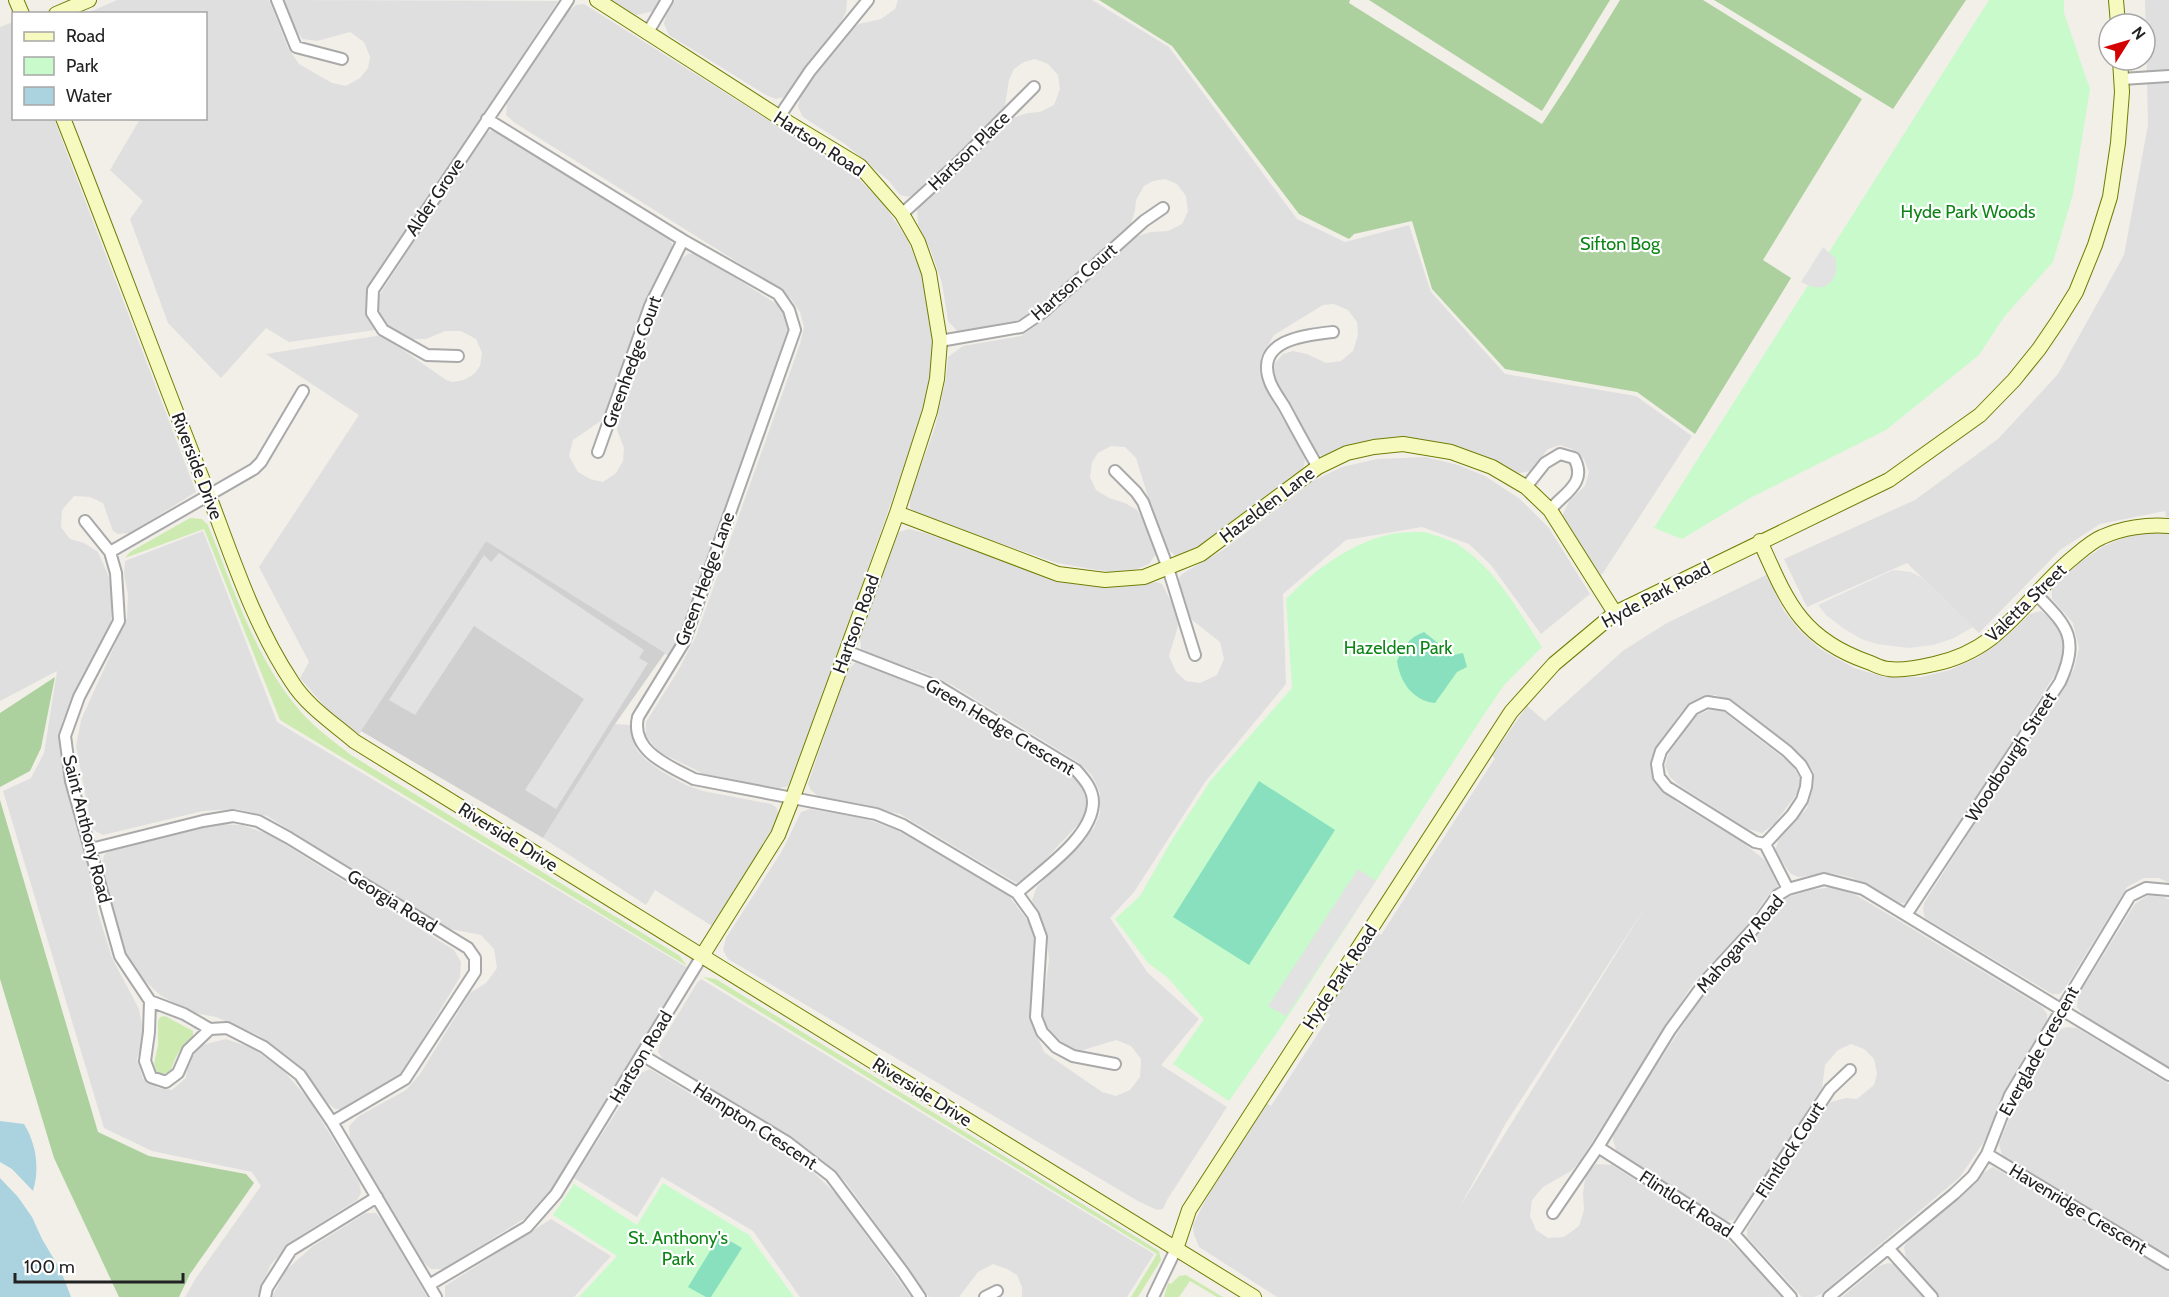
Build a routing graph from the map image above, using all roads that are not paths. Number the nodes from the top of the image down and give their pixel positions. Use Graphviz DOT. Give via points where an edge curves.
graph roads {
  1 [pos="89,0"];
  2 [pos="277,0"];
  3 [pos="568,0"];
  4 [pos="597,0"];
  5 [pos="667,0"];
  6 [pos="868,0"];
  7 [pos="61,12"];
  8 [pos="648,33"];
  9 [pos="342,58"];
  10 [pos="2121,72"];
  11 [pos="2169,76"];
  12 [pos="2122,79"];
  13 [pos="1034,87"];
  14 [pos="778,117"];
  15 [pos="487,119"];
  16 [pos="64,120"];
  17 [pos="1163,208"];
  18 [pos="902,214"];
  19 [pos="683,240"];
  20 [pos="1333,332"];
  21 [pos="940,341"];
  22 [pos="458,356"];
  23 [pos="303,391"];
  24 [pos="598,452"];
  25 [pos="1318,467"];
  26 [pos="1115,471"];
  27 [pos="1526,487"];
  28 [pos="209,496"];
  29 [pos="1550,510"];
  30 [pos="897,513"];
  31 [pos="85,521"];
  32 [pos="2169,526"];
  33 [pos="1760,541"];
  34 [pos="110,552"];
  35 [pos="1168,567"];
  36 [pos="2037,595"];
  37 [pos="1615,613"];
  38 [pos="846,651"];
  39 [pos="1195,655"];
  40 [pos="794,797"];
  41 [pos="1765,844"];
  42 [pos="91,849"];
  43 [pos="1788,889"];
  44 [pos="2169,890"];
  45 [pos="1017,893"];
  46 [pos="1906,915"];
  47 [pos="702,956"];
  48 [pos="150,1001"];
  49 [pos="2061,1009"];
  50 [pos="210,1029"];
  51 [pos="642,1055"];
  52 [pos="1115,1064"];
  53 [pos="1850,1070"];
  54 [pos="2169,1075"];
  55 [pos="332,1122"];
  56 [pos="1598,1147"];
  57 [pos="1987,1154"];
  58 [pos="376,1197"];
  59 [pos="1553,1213"];
  60 [pos="1734,1234"];
  61 [pos="1888,1248"];
  62 [pos="1176,1249"];
  63 [pos="2169,1264"];
  64 [pos="429,1285"];
  65 [pos="997,1291"];
  66 [pos="265,1297"];
  67 [pos="436,1297"];
  68 [pos="920,1297"];
  69 [pos="985,1297"];
  70 [pos="1153,1297"];
  71 [pos="1254,1297"];
  72 [pos="1791,1297"];
  73 [pos="1829,1297"];
  74 [pos="1932,1297"];
  1 -- 7 [label="main road"];
  2 -- 9 [label="street" via="296,47"];
  3 -- 15 [label="street, Alder Grove"];
  4 -- 8 [label="main road, Hartson Road"];
  5 -- 8 [label="street"];
  6 -- 14 [label="street"];
  8 -- 14 [label="main road, Hartson Road"];
  10 -- 12 [label="main road, Hyde Park Road"];
  11 -- 12 [label="street"];
  12 -- 33 [label="main road, Hyde Park Road" via="2118,143 2103,222 2076,292 2039,349 1980,415 1889,480"];
  13 -- 18 [label="street, Hartson Place"];
  14 -- 18 [label="main road, Hartson Road" via="860,166"];
  15 -- 19 [label="street, Green Hedge Lane"];
  15 -- 22 [label="street, Alder Grove" via="374,290 372,313 383,330 427,356"];
  16 -- 28 [label="main road, Riverside Drive"];
  17 -- 21 [label="street, Hartson Court" via="1144,220 1043,312 1021,327"];
  18 -- 21 [label="main road, Hartson Road" via="929,273"];
  19 -- 24 [label="street, Greenhedge Court" via="650,306"];
  19 -- 40 [label="street, Green Hedge Lane" via="778,294 789,310 795,330 684,642 635,728 644,748 694,779"];
  20 -- 25 [label="street" via="1304,335 1278,345 1267,365 1270,381"];
  21 -- 30 [label="main road, Hartson Road" via="930,411"];
  23 -- 28 [label="street" via="261,462"];
  25 -- 27 [label="main road, Hazelden Lane" via="1347,453 1402,444 1451,452 1492,467"];
  25 -- 35 [label="main road, Hazelden Lane" via="1201,554"];
  26 -- 35 [label="street" via="1143,502"];
  27 -- 29 [label="main road, Hazelden Lane"];
  27 -- 29 [label="street" via="1545,463 1560,454 1574,458 1579,468 1577,483"];
  28 -- 34 [label="street"];
  28 -- 47 [label="main road, Riverside Drive" via="259,623 293,684 315,708 354,741"];
  29 -- 37 [label="main road, Hazelden Lane"];
  30 -- 35 [label="main road, Hazelden Lane" via="1058,574 1105,580 1144,577"];
  30 -- 38 [label="main road, Hartson Road"];
  31 -- 34 [label="street, Saint Anthony Road"];
  32 -- 36 [label="main road, Valetta Street" via="2128,529 2101,537 2057,571"];
  33 -- 36 [label="main road, Valetta Street" via="1787,600 1802,621 1833,646 1889,669 1955,660 1998,634"];
  33 -- 37 [label="main road, Hyde Park Road"];
  34 -- 42 [label="street, Saint Anthony Road" via="116,573 119,621 79,697 65,736 71,781"];
  35 -- 39 [label="street"];
  36 -- 46 [label="street, Woodbourgh Street" via="2062,621 2070,644 2069,662 2060,682"];
  37 -- 62 [label="main road, Hyde Park Road" via="1554,664 1511,712 1189,1210"];
  38 -- 40 [label="main road, Hartson Road"];
  38 -- 45 [label="street, Green Hedge Crescent" via="939,687 1076,770 1090,787 1093,802 1088,825"];
  40 -- 45 [label="street, Green Hedge Lane" via="876,814 903,825"];
  40 -- 47 [label="main road, Hartson Road" via="778,835"];
  41 -- 41 [label="street" via="1755,842 1677,793 1659,777 1661,751 1693,709 1707,702 1727,705 1787,751 1807,776 1802,800"];
  41 -- 43 [label="street"];
  42 -- 48 [label="street, Saint Anthony Road" via="120,956"];
  42 -- 55 [label="street, Georgia Road" via="203,821 233,816 258,821 468,948 475,958 475,972 405,1079"];
  43 -- 46 [label="street, Mahogany Road" via="1824,879 1863,889"];
  43 -- 56 [label="street, Mahogany Road" via="1778,895 1755,927 1708,978 1670,1030"];
  44 -- 49 [label="street, Everglade Crescent" via="2146,888 2130,896"];
  45 -- 52 [label="street, Green Hedge Lane" via="1033,915 1041,937 1036,1017 1042,1032 1056,1047 1073,1056"];
  46 -- 49 [label="street, Mahogany Road"];
  47 -- 51 [label="street, Hartson Road"];
  47 -- 62 [label="main road, Riverside Drive"];
  48 -- 50 [label="street"];
  48 -- 50 [label="street" via="145,1061 151,1077 166,1082 178,1073 188,1050"];
  49 -- 54 [label="street, Mahogany Road"];
  49 -- 57 [label="street, Everglade Crescent" via="2010,1095"];
  50 -- 55 [label="street" via="227,1028 264,1047 300,1075"];
  51 -- 64 [label="street, Hartson Road" via="556,1194 527,1227"];
  51 -- 68 [label="street, Hampton Crescent" via="787,1142 831,1176"];
  53 -- 60 [label="street, Flintlock Court" via="1830,1089"];
  55 -- 58 [label="street"];
  56 -- 59 [label="street, Mahogany Road"];
  56 -- 60 [label="street, Flintlock Road"];
  57 -- 61 [label="street, Everglade Crescent" via="1954,1194"];
  57 -- 63 [label="street, Havenridge Crescent"];
  58 -- 64 [label="street"];
  58 -- 66 [label="street" via="291,1250 267,1287"];
  60 -- 72 [label="street, Flintlock Road"];
  61 -- 73 [label="street, Everglade Crescent"];
  61 -- 74 [label="street"];
  62 -- 70 [label="street, Hyde Park Road"];
  62 -- 71 [label="main road, Riverside Drive"];
  64 -- 67 [label="street"];
  65 -- 69 [label="street"];
}
